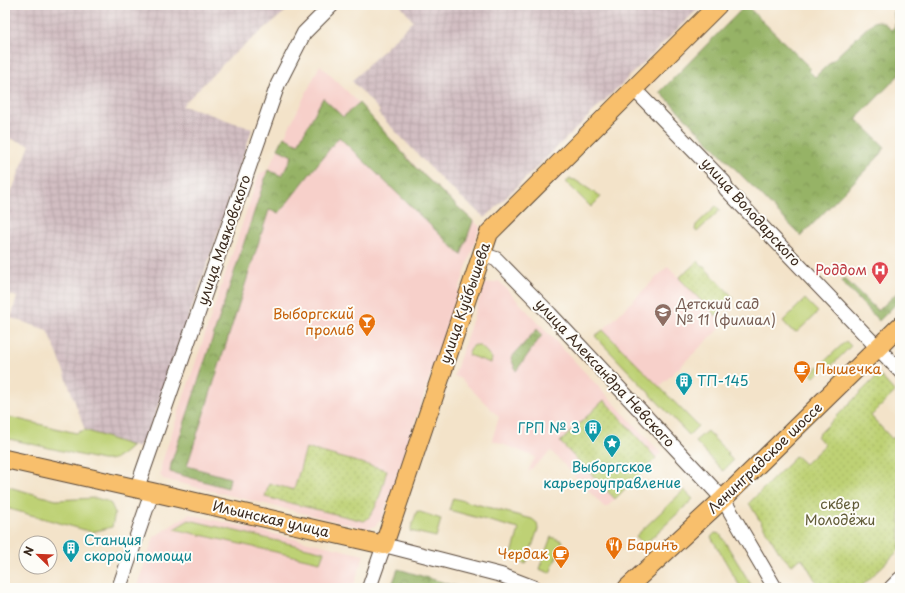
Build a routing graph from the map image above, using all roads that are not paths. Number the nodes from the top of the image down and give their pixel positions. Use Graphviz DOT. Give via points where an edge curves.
graph roads {
  1 [pos="332,5"];
  2 [pos="718,5"];
  3 [pos="634,89"];
  4 [pos="481,254"];
  5 [pos="900,326"];
  6 [pos="877,348"];
  7 [pos="900,371"];
  8 [pos="5,459"];
  9 [pos="145,490"];
  10 [pos="723,499"];
  11 [pos="384,545"];
  12 [pos="900,579"];
  13 [pos="119,588"];
  14 [pos="369,588"];
  15 [pos="535,588"];
  16 [pos="627,588"];
  17 [pos="775,588"];
  18 [pos="891,588"];
  1 -- 9 [label="street, улица Маяковского" via="304,34 278,84"];
  2 -- 3 [label="main road, улица Куйбышева"];
  3 -- 4 [label="main road, улица Куйбышева" via="489,233"];
  3 -- 6 [label="street, улица Володарского" via="724,182 726,189"];
  4 -- 10 [label="street, улица Александра Невского" via="496,259"];
  4 -- 11 [label="main road, улица Куйбышева"];
  5 -- 6 [label="main road, Ленинградское шоссе"];
  6 -- 7 [label="street, улица Володарского"];
  6 -- 10 [label="main road, Ленинградское шоссе"];
  8 -- 9 [label="main road, Ильинская улица"];
  9 -- 11 [label="main road, Ильинская улица"];
  9 -- 13 [label="street, улица Маяковского"];
  10 -- 16 [label="main road, Ленинградское шоссе"];
  10 -- 17 [label="street, улица Александра Невского"];
  11 -- 14 [label="street, улица Куйбышева"];
  11 -- 15 [label="street, Ильинская улица" via="501,576"];
  12 -- 18 [label="street"];
}
